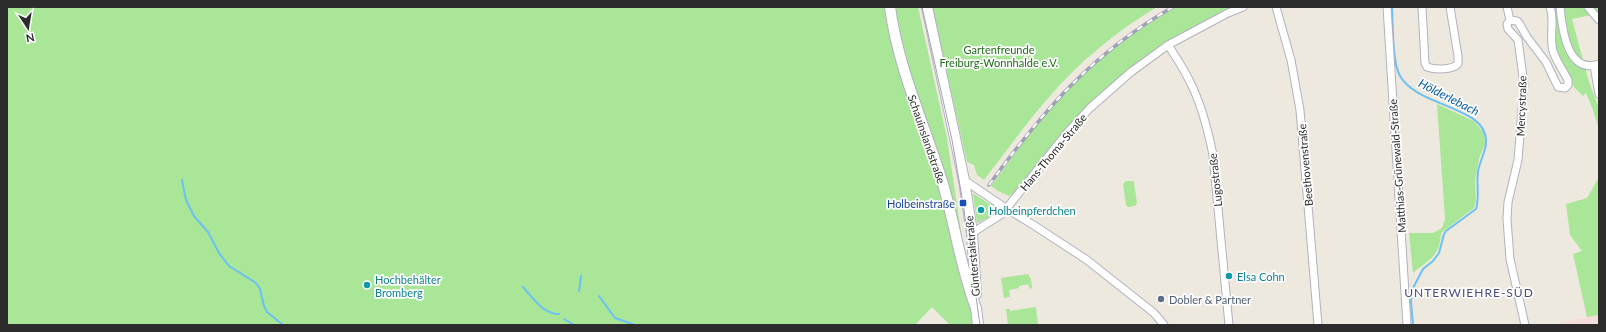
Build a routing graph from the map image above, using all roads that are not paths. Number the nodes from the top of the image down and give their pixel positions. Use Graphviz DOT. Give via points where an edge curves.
graph roads {
  1 [pos="890,7"];
  2 [pos="927,7"];
  3 [pos="1243,7"];
  4 [pos="1276,7"];
  5 [pos="1387,7"];
  6 [pos="1422,7"];
  7 [pos="1450,7"];
  8 [pos="1508,7"];
  9 [pos="1550,7"];
  10 [pos="1560,7"];
  11 [pos="1588,7"];
  12 [pos="1510,20"];
  13 [pos="1599,20"];
  14 [pos="1168,45"];
  15 [pos="1596,65"];
  16 [pos="1599,94"];
  17 [pos="964,180"];
  18 [pos="1007,209"];
  19 [pos="972,233"];
  20 [pos="965,270"];
  21 [pos="976,308"];
  22 [pos="978,325"];
  23 [pos="1164,325"];
  24 [pos="1229,325"];
  25 [pos="1318,325"];
  26 [pos="1407,325"];
  27 [pos="1525,325"];
  1 -- 20 [label="main road, Schauinslandstraße" via="904,72 942,181"];
  2 -- 17 [label="main road, Schauinslandstraße"];
  3 -- 14 [label="street, Hans-Thoma-Straße"];
  4 -- 25 [label="street, Beethovenstraße" via="1291,60 1300,110"];
  5 -- 26 [label="street, Matthias-Grünewald-Straße"];
  6 -- 7 [label="street" via="1425,63 1431,68 1451,68 1458,64 1458,56"];
  8 -- 12 [label="street"];
  9 -- 12 [label="street" via="1553,52 1568,80 1565,88 1558,87 1546,62 1519,23"];
  10 -- 15 [label="street" via="1570,52 1584,66"];
  11 -- 13 [label="street"];
  12 -- 27 [label="street, Mercystraße" via="1507,27 1518,40 1524,84 1518,160 1508,202 1507,227 1513,273"];
  14 -- 18 [label="street, Hans-Thoma-Straße" via="1131,72 1090,108 1061,140"];
  14 -- 24 [label="street, Lugostraße" via="1198,98 1211,141"];
  15 -- 16 [label="street"];
  17 -- 18 [label="street"];
  17 -- 19 [label="main road, Günterstalstraße"];
  18 -- 19 [label="street"];
  18 -- 23 [label="street" via="1087,260 1154,313"];
  19 -- 21 [label="main road, Günterstalstraße"];
  20 -- 21 [label="main road, Günterstalstraße"];
  21 -- 22 [label="main road, Günterstalstraße"];
}
